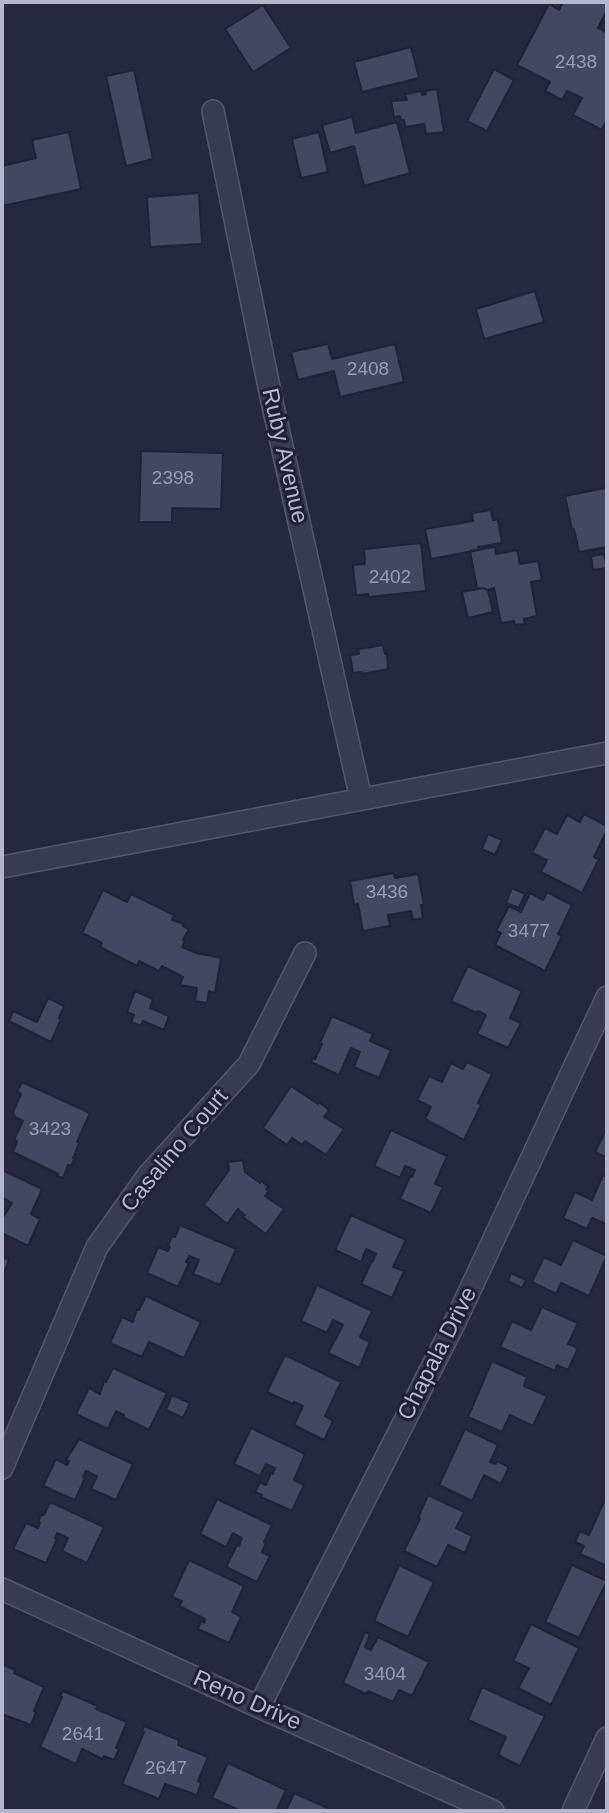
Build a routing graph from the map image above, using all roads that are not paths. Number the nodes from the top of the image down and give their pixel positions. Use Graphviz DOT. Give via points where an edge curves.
graph roads {
  1 [pos="213,111"];
  2 [pos="607,753"];
  3 [pos="361,799"];
  4 [pos="2,867"];
  5 [pos="305,953"];
  6 [pos="607,997"];
  7 [pos="2,1468"];
  8 [pos="2,1589"];
  9 [pos="259,1707"];
  10 [pos="607,1738"];
  11 [pos="493,1811"];
  12 [pos="573,1811"];
  1 -- 3 [label="street, Ruby Avenue"];
  2 -- 3 [label="street"];
  3 -- 4 [label="street"];
  5 -- 7 [label="street, Casalino Court" via="249,1064 149,1174 97,1247"];
  6 -- 9 [label="street, Chapala Drive" via="455,1322"];
  8 -- 9 [label="street, Reno Drive"];
  9 -- 11 [label="street, Reno Drive"];
  10 -- 12 [label="street"];
}
